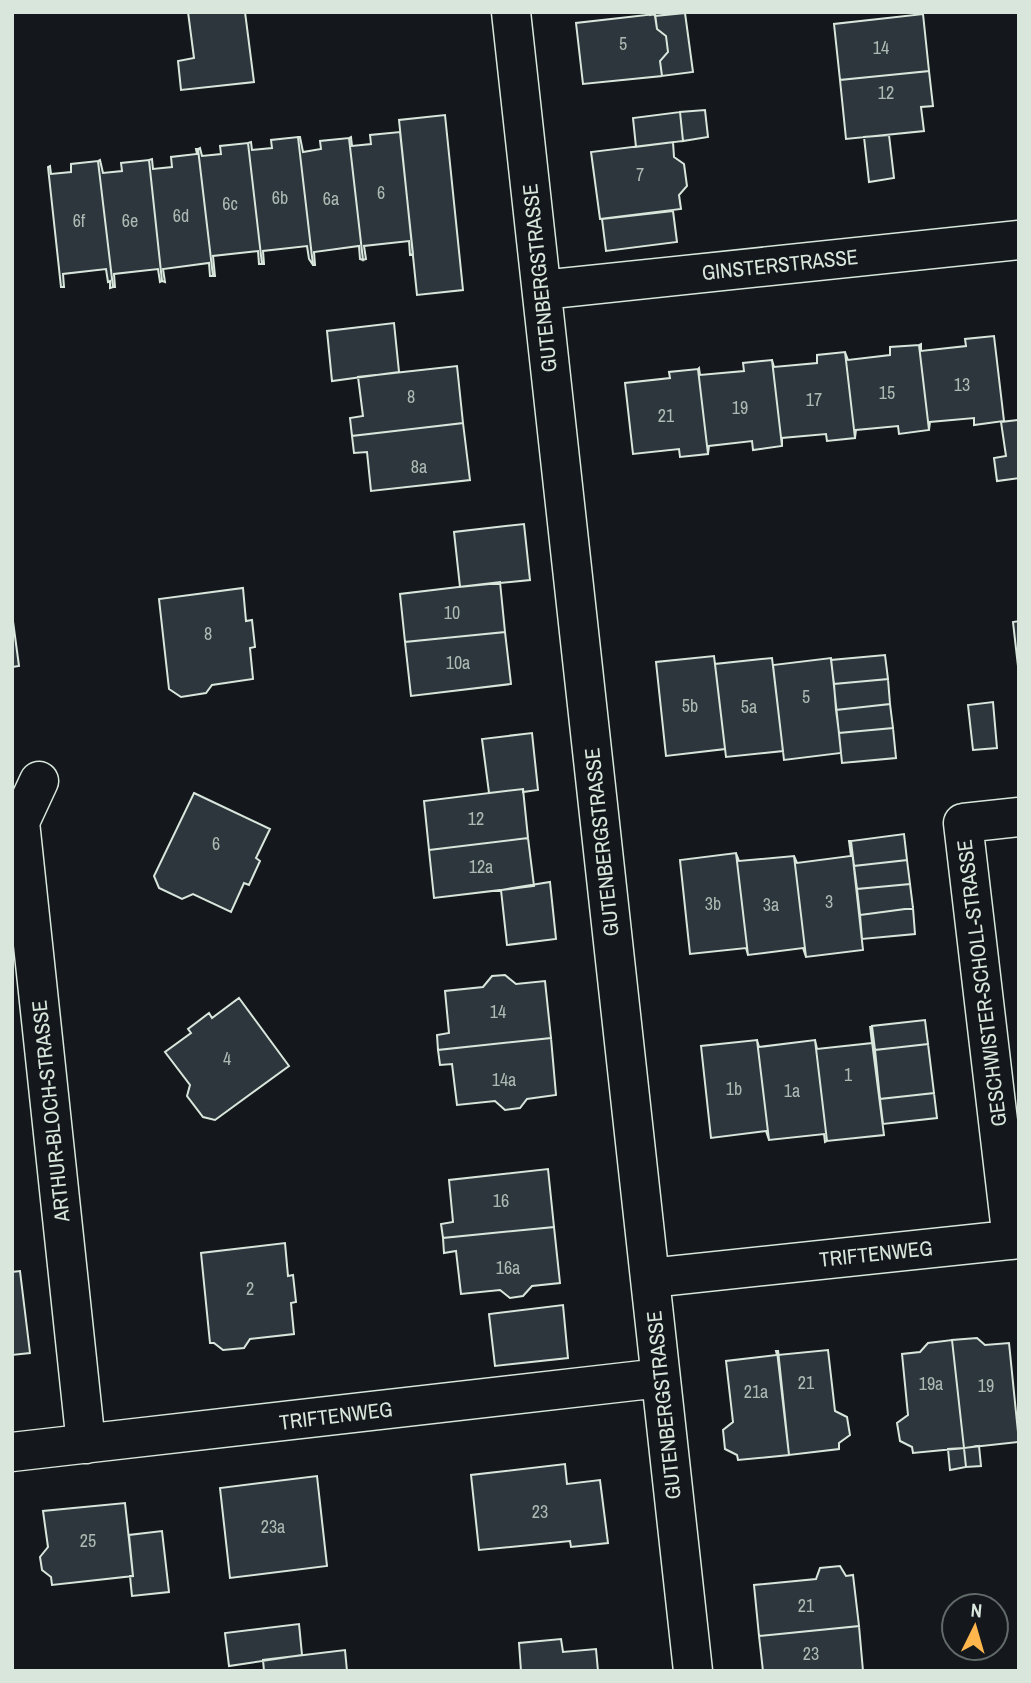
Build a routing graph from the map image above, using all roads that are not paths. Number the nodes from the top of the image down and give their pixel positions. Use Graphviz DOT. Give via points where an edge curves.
graph roads {
  1 [pos="512,12"];
  2 [pos="1019,240"];
  3 [pos="542,290"];
  4 [pos="38,781"];
  5 [pos="1019,817"];
  6 [pos="1015,1240"];
  7 [pos="650,1278"];
  8 [pos="660,1378"];
  9 [pos="86,1444"];
  10 [pos="12,1452"];
  11 [pos="693,1671"];
  1 -- 3 [label="street, GUTENBERGSTRASSE"];
  2 -- 3 [label="street, GINSTERSTRASSE"];
  3 -- 7 [label="street, GUTENBERGSTRASSE"];
  4 -- 9 [label="street, ARTHUR-BLOCH-STRASSE" via="20,822"];
  5 -- 6 [label="street, GESCHWISTER-SCHOLL-STRASSE" via="963,823"];
  6 -- 7 [label="street, TRIFTENWEG"];
  7 -- 8 [label="street, GUTENBERGSTRASSE"];
  8 -- 9 [label="street, TRIFTENWEG"];
  8 -- 11 [label="street, GUTENBERGSTRASSE"];
  9 -- 10 [label="street, TRIFTENWEG"];
}
